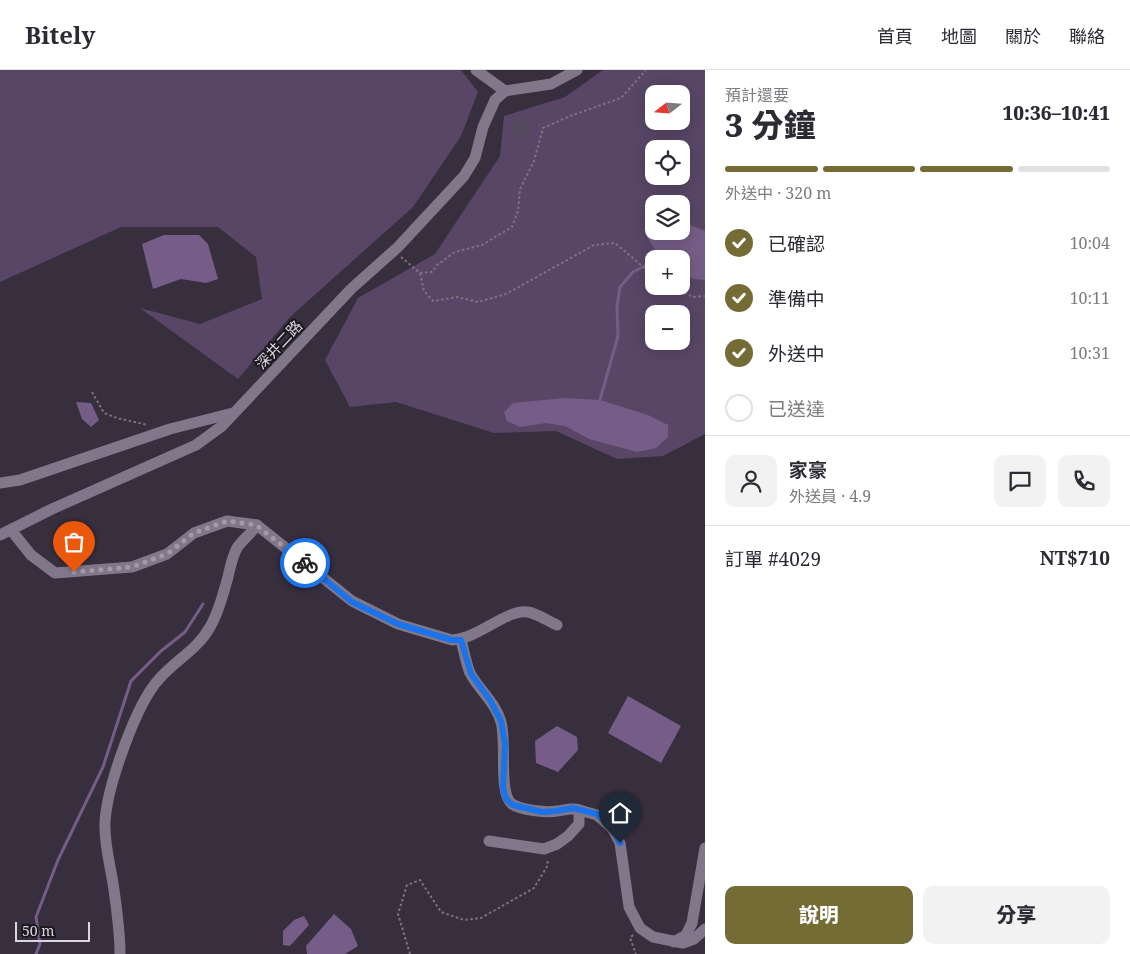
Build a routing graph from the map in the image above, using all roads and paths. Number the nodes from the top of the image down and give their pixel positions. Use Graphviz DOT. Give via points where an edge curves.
graph roads {
  1 [pos="476,70"];
  2 [pos="577,70"];
  3 [pos="646,70"];
  4 [pos="505,91"];
  5 [pos="393,251"];
  6 [pos="645,268"];
  7 [pos="420,273"];
  8 [pos="690,295"];
  9 [pos="705,296"];
  10 [pos="92,392"];
  11 [pos="235,413"];
  12 [pos="153,426"];
  13 [pos="0,483"];
  14 [pos="256,525"];
  15 [pos="5,532"];
  16 [pos="557,625"];
  17 [pos="461,640"];
  18 [pos="580,810"];
  19 [pos="489,841"];
  20 [pos="705,848"];
  21 [pos="544,849"];
  22 [pos="640,928"];
  23 [pos="705,929"];
  24 [pos="674,942"];
  25 [pos="120,954"];
  26 [pos="410,954"];
  27 [pos="636,954"];
  1 -- 4 [label="street"];
  2 -- 4 [label="street" via="551,84"];
  3 -- 7 [label="path" via="621,98 543,128 534,161 520,189 518,211 512,227 482,245 456,252 432,272"];
  4 -- 5 [label="street, 深井二路" via="495,100 483,127 475,158 464,176"];
  5 -- 7 [label="path"];
  5 -- 11 [label="street, 深井二路" via="351,289"];
  6 -- 7 [label="path" via="615,243 594,245 506,294 478,302 457,297 432,301 424,291"];
  8 -- 9 [label="path"];
  10 -- 12 [label="path" via="104,413"];
  11 -- 13 [label="street" via="170,429 20,480"];
  11 -- 15 [label="street, 深井二路" via="196,444"];
  14 -- 15 [label="street" via="227,521 194,533 167,554 132,567 55,573"];
  14 -- 17 [label="street" via="352,602 398,624"];
  14 -- 25 [label="street" via="233,558 210,627 198,644 147,694 127,740 105,821 106,849 120,931"];
  16 -- 17 [label="street" via="527,611 508,616"];
  17 -- 18 [label="street" via="471,674 501,721 505,744 503,788 506,799 513,805 542,812"];
  18 -- 21 [label="street" via="579,824 568,836"];
  18 -- 22 [label="street" via="597,814 612,828 620,843 629,907"];
  19 -- 21 [label="street"];
  20 -- 24 [label="street" via="692,923 686,935"];
  21 -- 26 [label="path" via="548,864 534,888 480,918 464,920 441,912 420,880 406,885 398,914"];
  22 -- 24 [label="street" via="653,937"];
  22 -- 27 [label="path" via="630,938"];
  23 -- 24 [label="street" via="694,939"];
}
